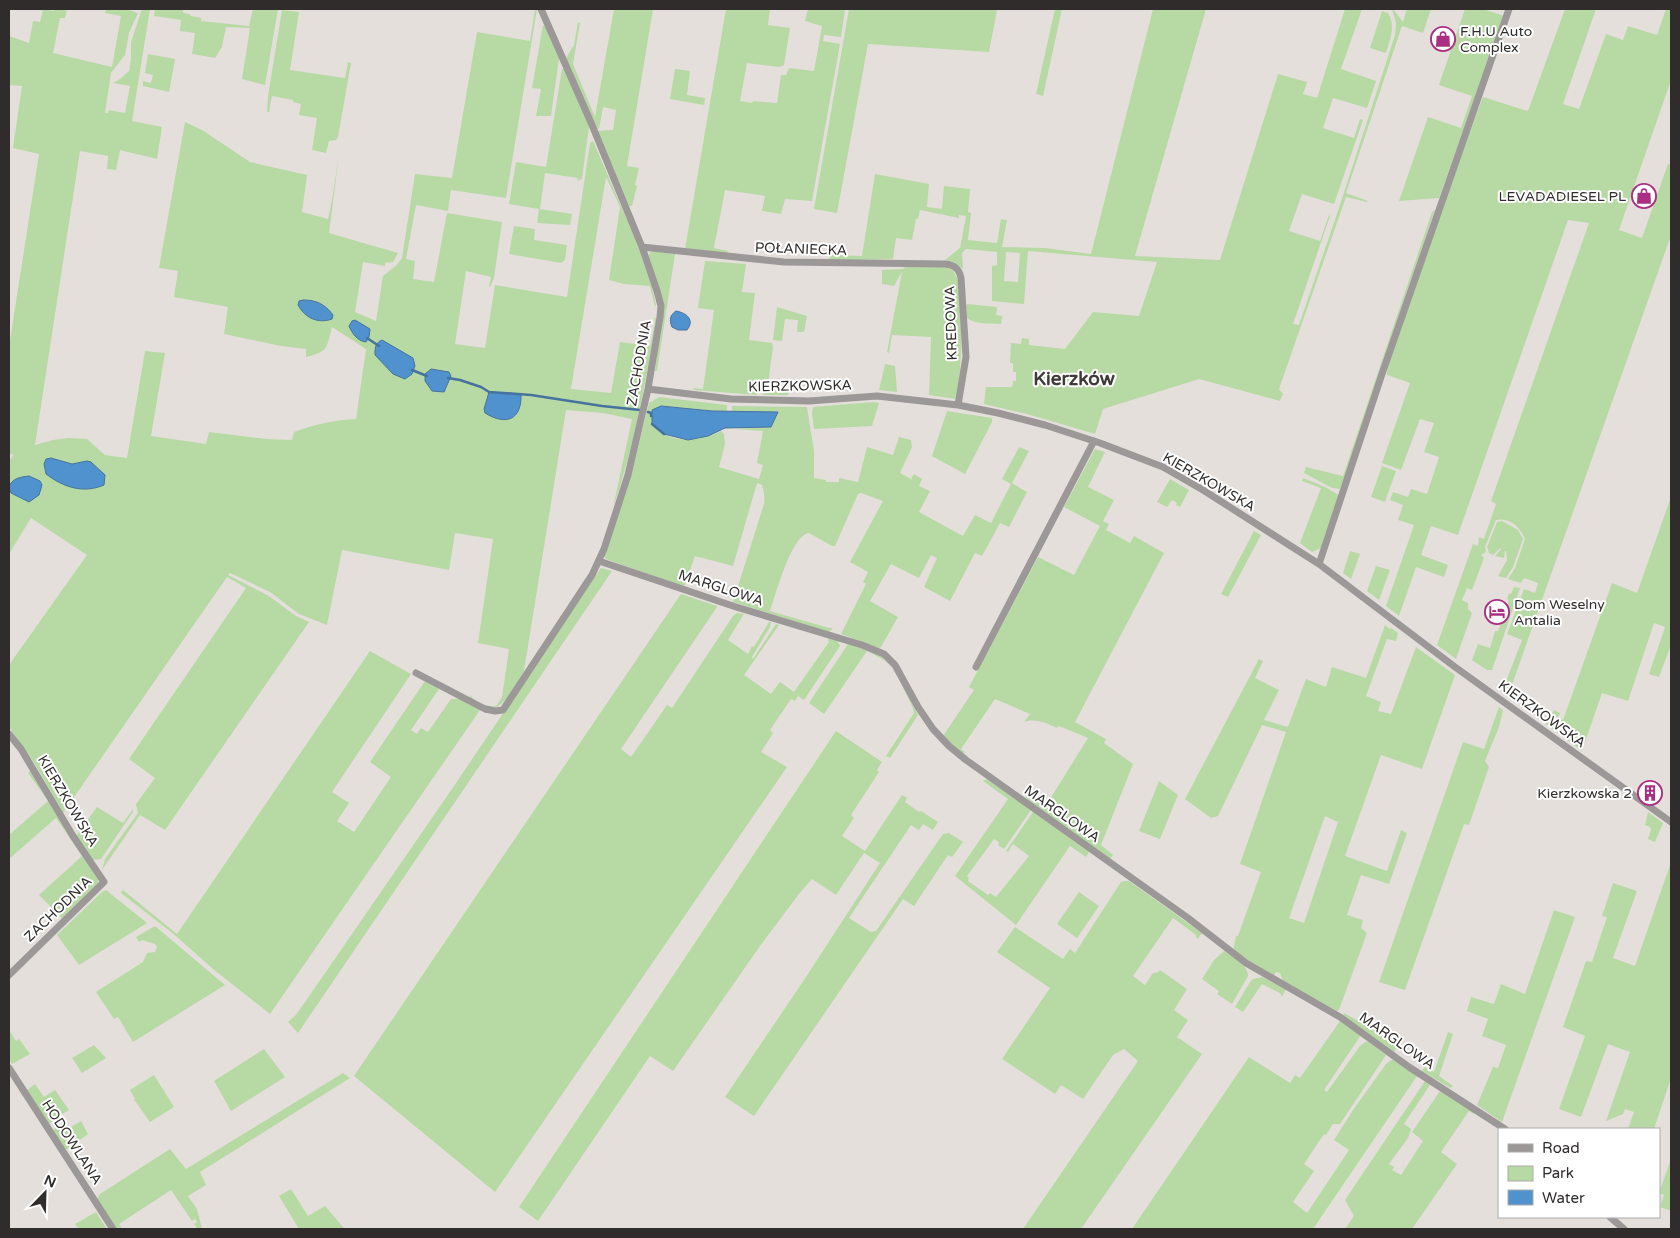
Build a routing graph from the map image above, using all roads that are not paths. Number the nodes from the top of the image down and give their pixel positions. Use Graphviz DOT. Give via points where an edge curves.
graph roads {
  1 [pos="541,9"];
  2 [pos="1509,9"];
  3 [pos="642,247"];
  4 [pos="958,269"];
  5 [pos="648,390"];
  6 [pos="958,405"];
  7 [pos="1094,440"];
  8 [pos="599,561"];
  9 [pos="1319,564"];
  10 [pos="976,667"];
  11 [pos="416,673"];
  12 [pos="9,734"];
  13 [pos="1671,822"];
  14 [pos="104,882"];
  15 [pos="9,975"];
  16 [pos="9,1068"];
  17 [pos="1503,1128"];
  18 [pos="1611,1218"];
  19 [pos="113,1229"];
  20 [pos="1624,1229"];
  1 -- 3 [label="street, ZACHODNIA"];
  2 -- 9 [label="street"];
  3 -- 4 [label="street, POŁANIECKA" via="784,262 945,264"];
  3 -- 5 [label="street, ZACHODNIA" via="661,306"];
  4 -- 6 [label="street, KREDOWA" via="966,357"];
  5 -- 6 [label="street, KIERZKOWSKA" via="731,399 803,401 877,396"];
  5 -- 8 [label="street, ZACHODNIA" via="628,475"];
  6 -- 7 [label="street, KIERZKOWSKA" via="1018,417"];
  7 -- 9 [label="street, KIERZKOWSKA" via="1175,474"];
  7 -- 10 [label="street"];
  8 -- 11 [label="street, ZACHODNIA" via="503,710 484,709"];
  8 -- 17 [label="street, MARGLOWA" via="884,654 895,665 924,717 956,753 1246,963 1340,1017"];
  9 -- 13 [label="street, KIERZKOWSKA" via="1455,667"];
  12 -- 14 [label="street, KIERZKOWSKA"];
  14 -- 15 [label="street, ZACHODNIA"];
  16 -- 19 [label="street, HODOWLANA"];
  18 -- 20 [label="street"];
}
